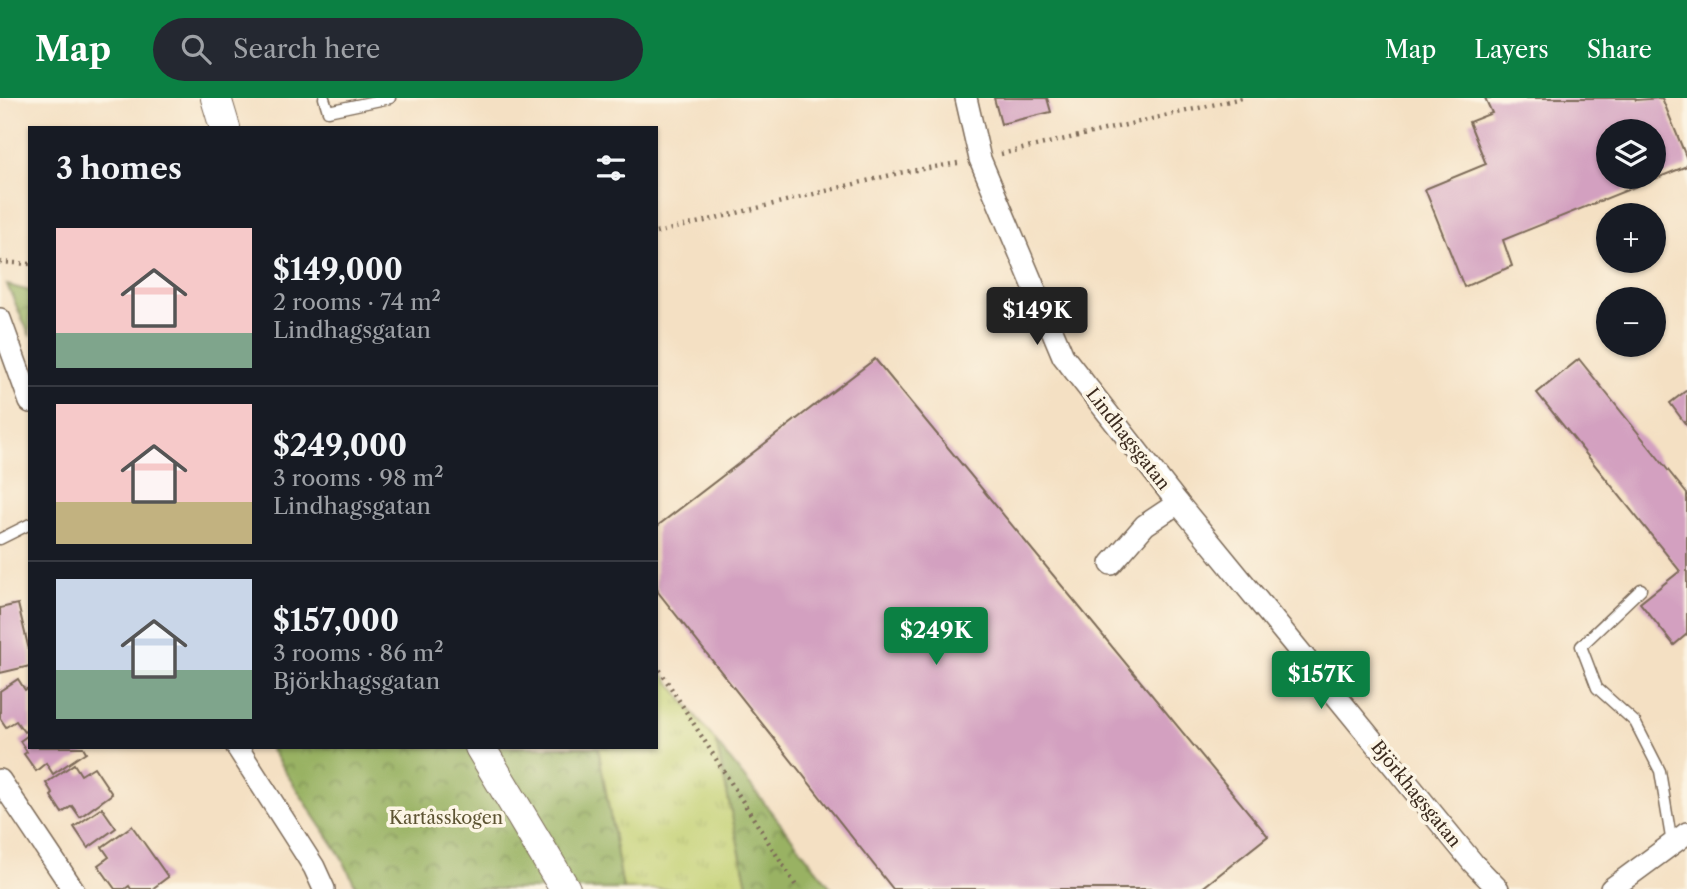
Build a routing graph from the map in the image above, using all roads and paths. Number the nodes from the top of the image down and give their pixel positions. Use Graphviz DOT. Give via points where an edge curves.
graph roads {
  1 [pos="216,98"];
  2 [pos="324,98"];
  3 [pos="390,98"];
  4 [pos="966,98"];
  5 [pos="1242,98"];
  6 [pos="224,126"];
  7 [pos="980,159"];
  8 [pos="658,233"];
  9 [pos="0,262"];
  10 [pos="28,264"];
  11 [pos="0,318"];
  12 [pos="28,396"];
  13 [pos="1178,503"];
  14 [pos="28,525"];
  15 [pos="0,539"];
  16 [pos="1111,564"];
  17 [pos="1641,589"];
  18 [pos="658,667"];
  19 [pos="238,749"];
  20 [pos="482,749"];
  21 [pos="0,780"];
  22 [pos="1680,839"];
  23 [pos="73,889"];
  24 [pos="324,889"];
  25 [pos="565,889"];
  26 [pos="798,889"];
  27 [pos="1498,889"];
  28 [pos="1611,889"];
  1 -- 6 [label="main road"];
  2 -- 3 [label="lane" via="328,111"];
  4 -- 7 [label="street, Lindhagsgatan"];
  5 -- 7 [label="path"];
  7 -- 8 [label="path" via="900,173"];
  7 -- 13 [label="street, Lindhagsgatan" via="1063,356"];
  9 -- 10 [label="path"];
  11 -- 12 [label="street"];
  13 -- 16 [label="street, Lindhagsgatan" via="1145,525"];
  13 -- 27 [label="street, Björkhagsgatan"];
  14 -- 15 [label="lane"];
  17 -- 22 [label="lane" via="1581,646 1597,688 1635,722 1660,771"];
  18 -- 26 [label="path"];
  19 -- 24 [label="street"];
  20 -- 25 [label="main road"];
  21 -- 23 [label="street"];
  22 -- 28 [label="street"];
}
